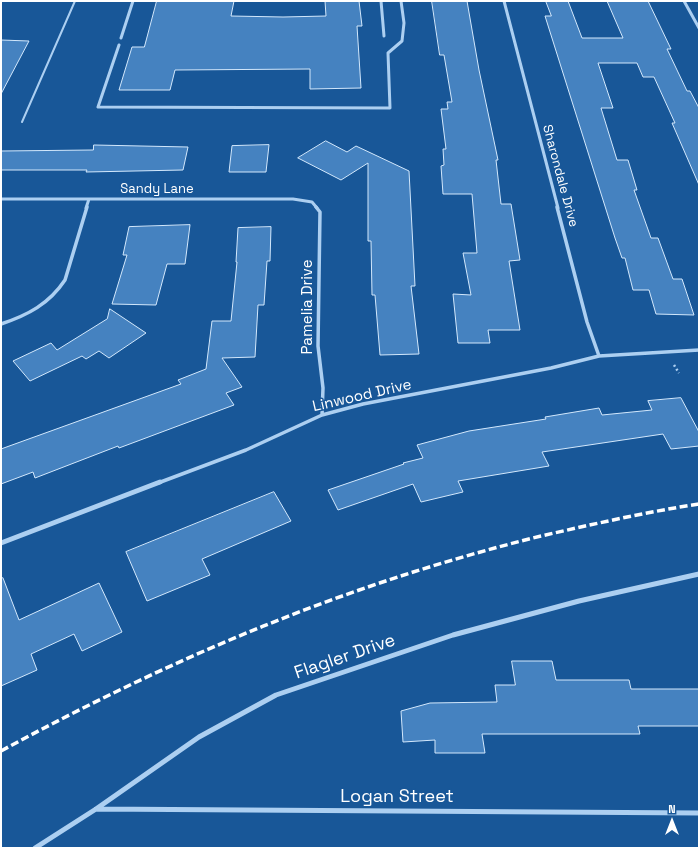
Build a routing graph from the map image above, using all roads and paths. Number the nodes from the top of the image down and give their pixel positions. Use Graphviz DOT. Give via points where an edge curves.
graph roads {
  1 [pos="75,1"];
  2 [pos="134,1"];
  3 [pos="381,1"];
  4 [pos="402,1"];
  5 [pos="504,1"];
  6 [pos="684,1"];
  7 [pos="699,28"];
  8 [pos="384,36"];
  9 [pos="121,38"];
  10 [pos="119,45"];
  11 [pos="22,122"];
  12 [pos="1,199"];
  13 [pos="89,199"];
  14 [pos="312,202"];
  15 [pos="1,324"];
  16 [pos="699,350"];
  17 [pos="599,356"];
  18 [pos="322,414"];
  19 [pos="1,543"];
  20 [pos="699,574"];
  21 [pos="96,809"];
  22 [pos="699,813"];
  23 [pos="35,848"];
  1 -- 11 [label="lane"];
  2 -- 9 [label="street"];
  3 -- 8 [label="street"];
  4 -- 10 [label="street" via="402,41 388,53 390,108 98,107"];
  5 -- 17 [label="street, Sharondale Drive" via="587,322"];
  6 -- 7 [label="street"];
  12 -- 13 [label="street, Sandy Lane"];
  13 -- 14 [label="street, Sandy Lane" via="293,199"];
  13 -- 15 [label="street" via="58,293 24,318"];
  14 -- 18 [label="street, Pamelia Drive" via="320,212 318,346 324,388"];
  16 -- 17 [label="street, Linwood Drive"];
  17 -- 18 [label="street, Linwood Drive"];
  18 -- 19 [label="street, Linwood Drive" via="246,450"];
  20 -- 21 [label="street, Flagler Drive" via="579,601 453,635 276,695 199,737"];
  21 -- 22 [label="street, Logan Street"];
  21 -- 23 [label="street, Flagler Drive"];
}
